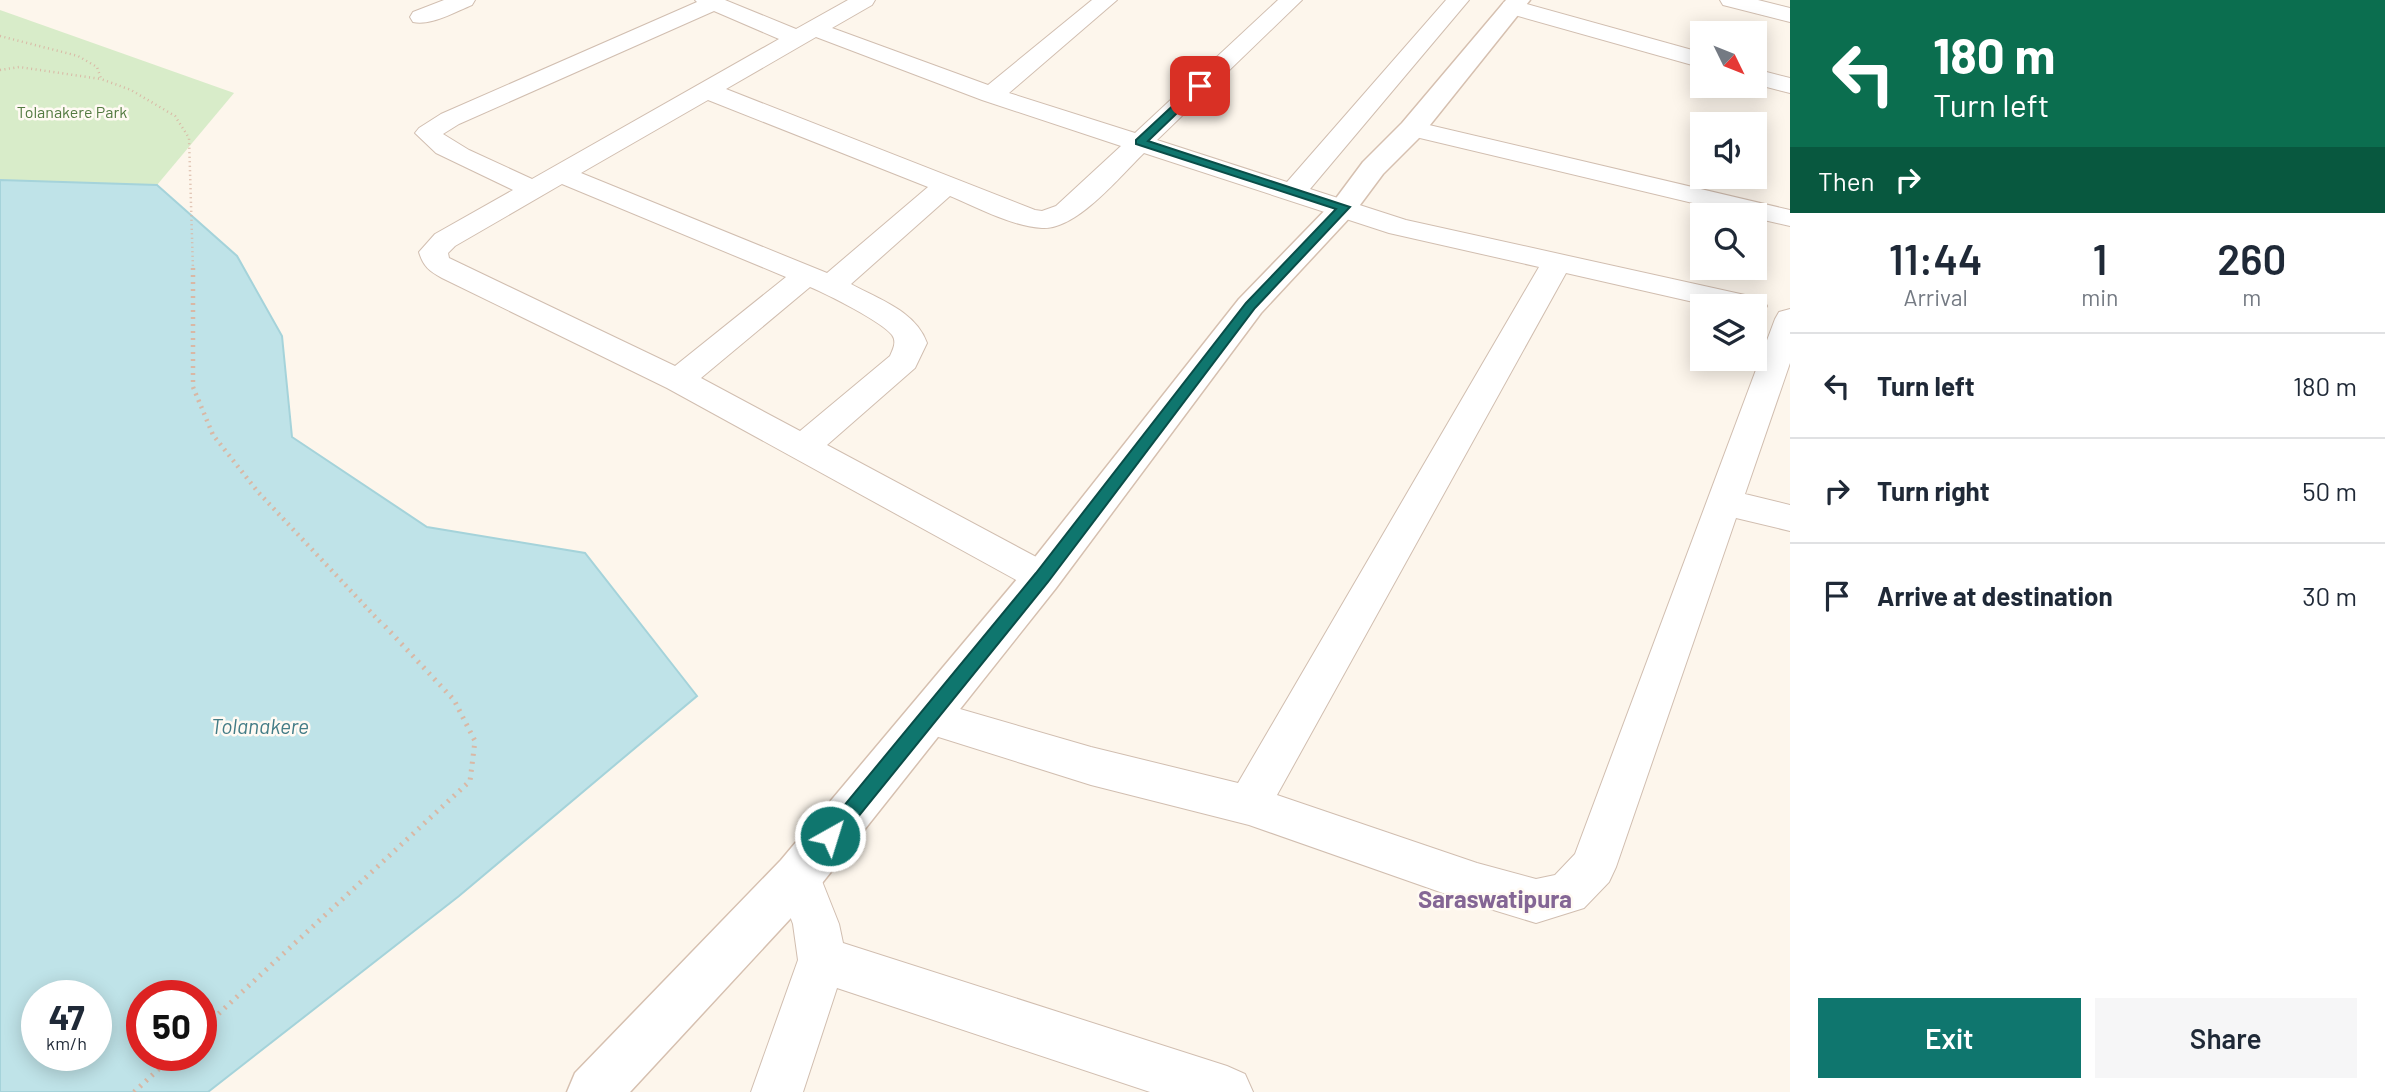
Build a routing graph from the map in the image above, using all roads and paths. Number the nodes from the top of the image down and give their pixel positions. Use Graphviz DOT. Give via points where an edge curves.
graph roads {
  1 [pos="464,0"];
  2 [pos="864,0"];
  3 [pos="1106,0"];
  4 [pos="1291,0"];
  5 [pos="1458,0"];
  6 [pos="1731,0"];
  7 [pos="710,2"];
  8 [pos="1515,3"];
  9 [pos="1790,16"];
  10 [pos="421,17"];
  11 [pos="806,34"];
  12 [pos="0,36"];
  13 [pos="1690,57"];
  14 [pos="0,70"];
  15 [pos="101,79"];
  16 [pos="1768,80"];
  17 [pos="1790,86"];
  18 [pos="705,90"];
  19 [pos="991,95"];
  20 [pos="1412,129"];
  21 [pos="1140,142"];
  22 [pos="558,173"];
  23 [pos="947,185"];
  24 [pos="533,189"];
  25 [pos="1294,191"];
  26 [pos="1344,207"];
  27 [pos="1790,218"];
  28 [pos="1556,264"];
  29 [pos="819,280"];
  30 [pos="1694,294"];
  31 [pos="1767,311"];
  32 [pos="1790,317"];
  33 [pos="678,380"];
  34 [pos="803,447"];
  35 [pos="1724,502"];
  36 [pos="1790,518"];
  37 [pos="1042,578"];
  38 [pos="929,717"];
  39 [pos="1249,806"];
  40 [pos="798,876"];
  41 [pos="822,960"];
  42 [pos="217,1015"];
  43 [pos="157,1071"];
  44 [pos="1207,1089"];
  45 [pos="134,1092"];
  46 [pos="594,1092"];
  47 [pos="777,1092"];
  1 -- 10 [label="street"];
  2 -- 11 [label="street"];
  3 -- 19 [label="street"];
  4 -- 21 [label="street"];
  5 -- 25 [label="street"];
  6 -- 9 [label="street"];
  7 -- 11 [label="street"];
  7 -- 24 [label="street" via="428,133 456,154"];
  8 -- 13 [label="street"];
  8 -- 20 [label="main road"];
  11 -- 18 [label="street"];
  11 -- 19 [label="street"];
  12 -- 15 [label="path" via="78,56 97,66"];
  14 -- 15 [label="path" via="19,67"];
  15 -- 42 [label="path" via="131,90 175,116 188,138 193,387 213,435 258,492 454,700 475,741 470,781"];
  16 -- 17 [label="street"];
  18 -- 22 [label="street"];
  18 -- 23 [label="street"];
  19 -- 21 [label="street"];
  20 -- 26 [label="main road" via="1373,168"];
  20 -- 27 [label="street"];
  21 -- 23 [label="street" via="1066,212 1045,220"];
  21 -- 25 [label="street"];
  22 -- 24 [label="street"];
  22 -- 29 [label="street"];
  23 -- 29 [label="street"];
  24 -- 33 [label="street" via="445,240 433,252 436,262"];
  25 -- 26 [label="street"];
  26 -- 28 [label="street" via="1440,238"];
  26 -- 37 [label="main road" via="1250,306"];
  28 -- 30 [label="street"];
  28 -- 39 [label="street"];
  29 -- 33 [label="street"];
  29 -- 34 [label="street" via="890,318 907,331 911,343 904,361"];
  31 -- 32 [label="street"];
  32 -- 35 [label="street"];
  33 -- 34 [label="street"];
  34 -- 37 [label="street"];
  35 -- 36 [label="street"];
  35 -- 39 [label="street" via="1593,867 1568,893 1536,901"];
  37 -- 38 [label="main road"];
  38 -- 39 [label="street" via="1091,766"];
  38 -- 40 [label="main road"];
  40 -- 41 [label="street" via="816,924"];
  40 -- 46 [label="main road"];
  41 -- 44 [label="street"];
  41 -- 47 [label="street"];
  43 -- 45 [label="path"];
}
